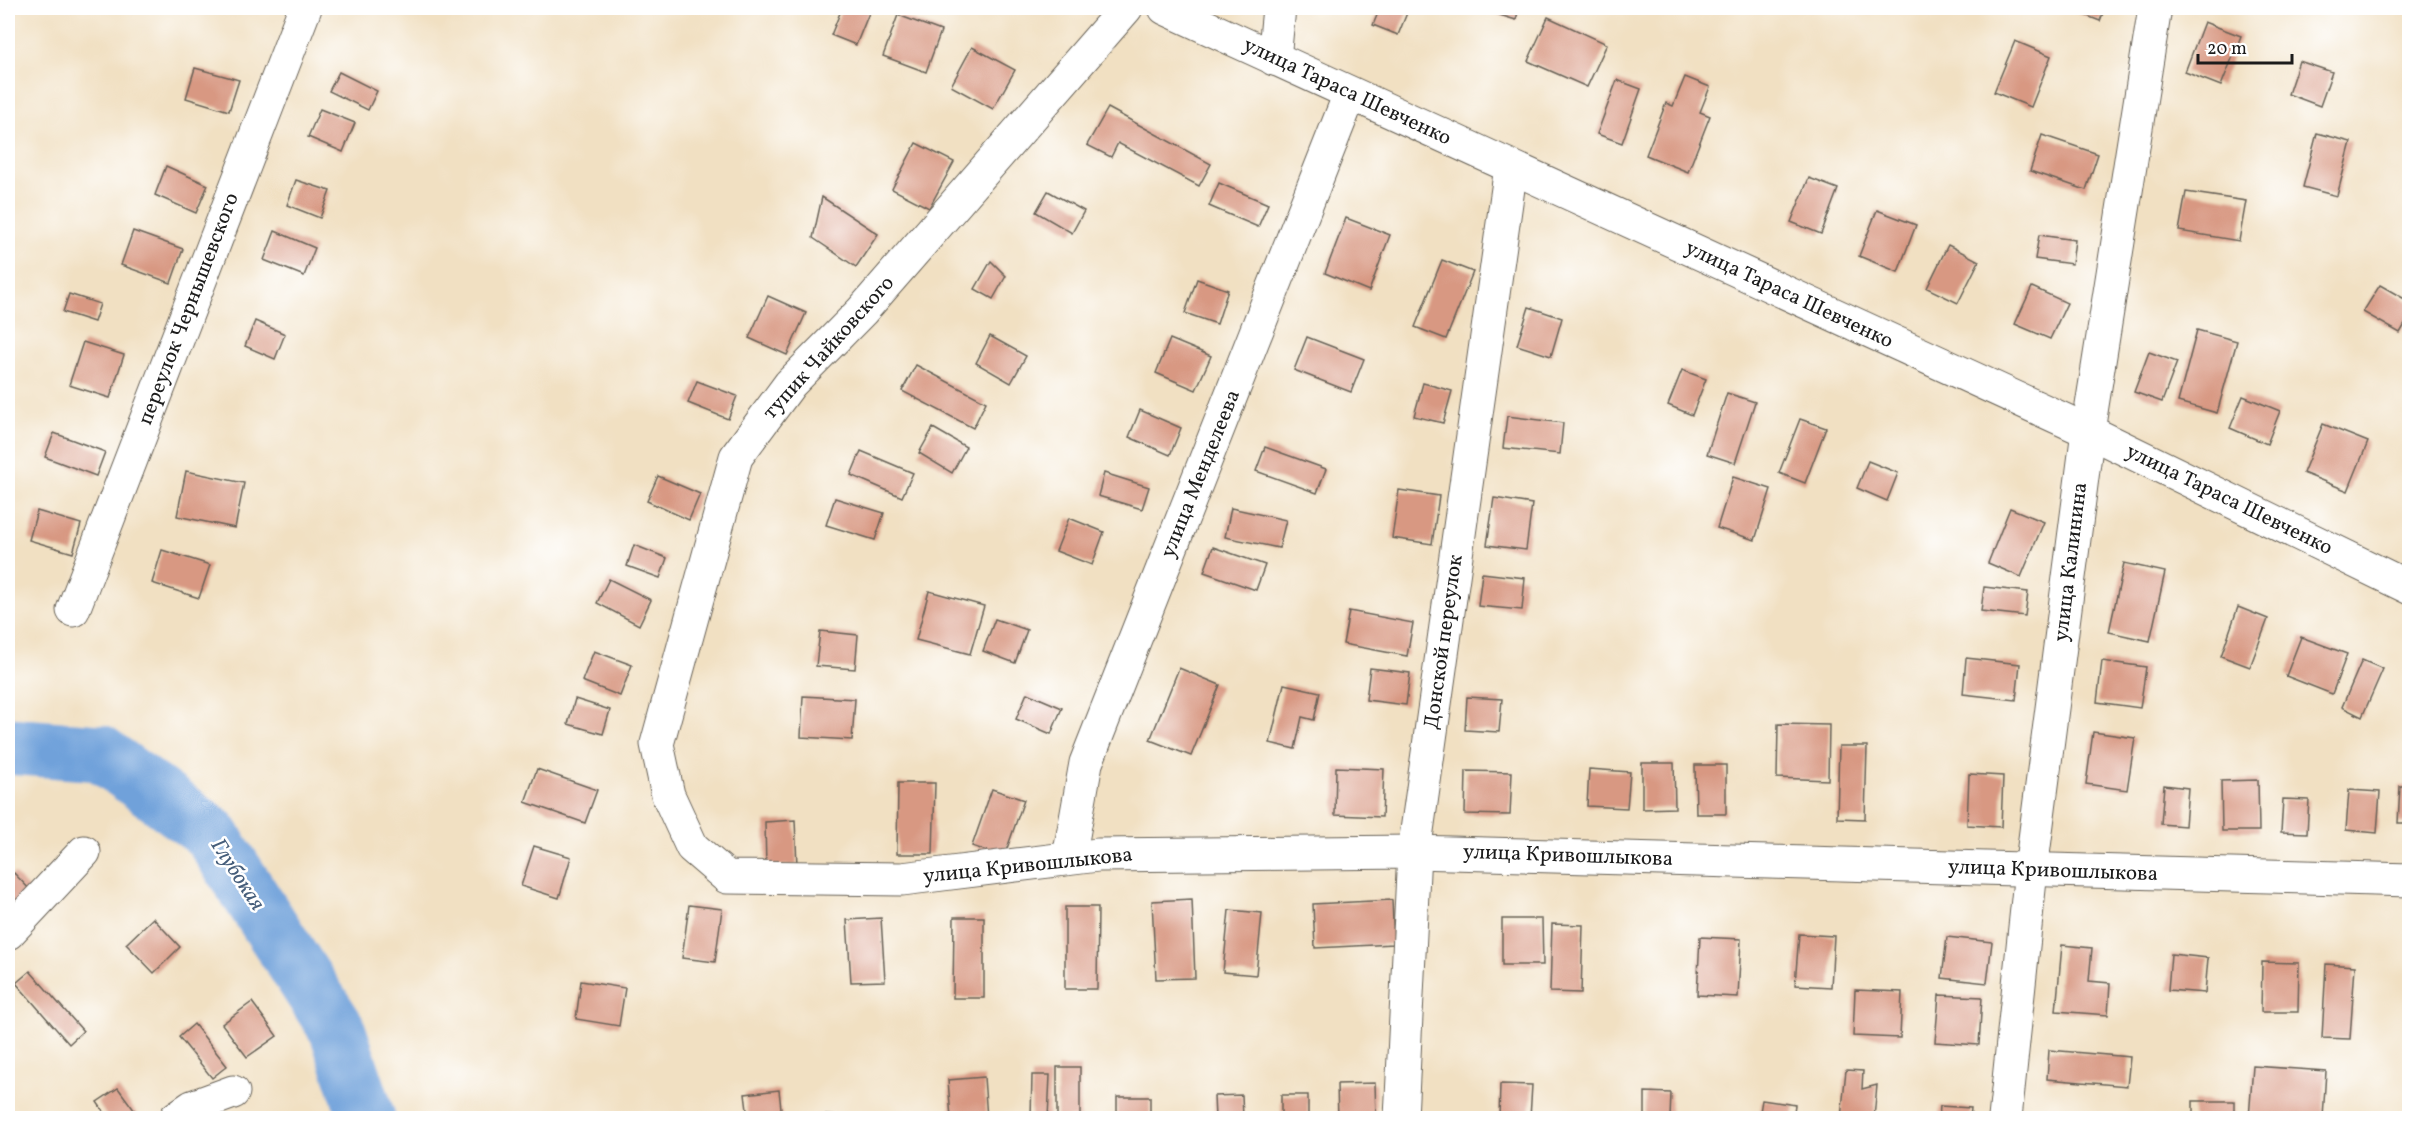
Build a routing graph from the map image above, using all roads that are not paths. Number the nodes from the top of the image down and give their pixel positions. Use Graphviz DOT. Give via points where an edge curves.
graph roads {
  1 [pos="305,8"];
  2 [pos="1126,8"];
  3 [pos="1165,8"];
  4 [pos="1279,8"];
  5 [pos="2154,8"];
  6 [pos="1274,59"];
  7 [pos="1350,94"];
  8 [pos="1511,167"];
  9 [pos="2088,432"];
  10 [pos="2409,588"];
  11 [pos="73,610"];
  12 [pos="84,852"];
  13 [pos="1414,852"];
  14 [pos="1069,858"];
  15 [pos="2031,870"];
  16 [pos="727,877"];
  17 [pos="2409,880"];
  18 [pos="8,933"];
  19 [pos="233,1092"];
  20 [pos="176,1119"];
  21 [pos="1401,1119"];
  22 [pos="2005,1119"];
  1 -- 11 [label="street, переулок Чернышевского"];
  2 -- 16 [label="street, тупик Чайковского" via="862,311 790,384 736,457 657,744 668,795 692,847"];
  3 -- 6 [label="street, улица Тараса Шевченко"];
  4 -- 6 [label="street"];
  5 -- 9 [label="street, улица Калинина"];
  6 -- 7 [label="street, улица Тараса Шевченко"];
  7 -- 8 [label="street, улица Тараса Шевченко"];
  7 -- 14 [label="street, улица Менделеева" via="1086,763"];
  8 -- 9 [label="street, улица Тараса Шевченко"];
  8 -- 13 [label="street, Донской переулок"];
  9 -- 10 [label="street, улица Тараса Шевченко"];
  9 -- 15 [label="street, улица Калинина"];
  12 -- 18 [label="street"];
  13 -- 14 [label="street, улица Кривошлыкова"];
  13 -- 15 [label="street, улица Кривошлыкова"];
  13 -- 21 [label="street, Донской переулок"];
  14 -- 16 [label="street, улица Кривошлыкова" via="902,879"];
  15 -- 17 [label="street, улица Кривошлыкова"];
  15 -- 22 [label="street, улица Калинина"];
  19 -- 20 [label="street" via="192,1107"];
}
